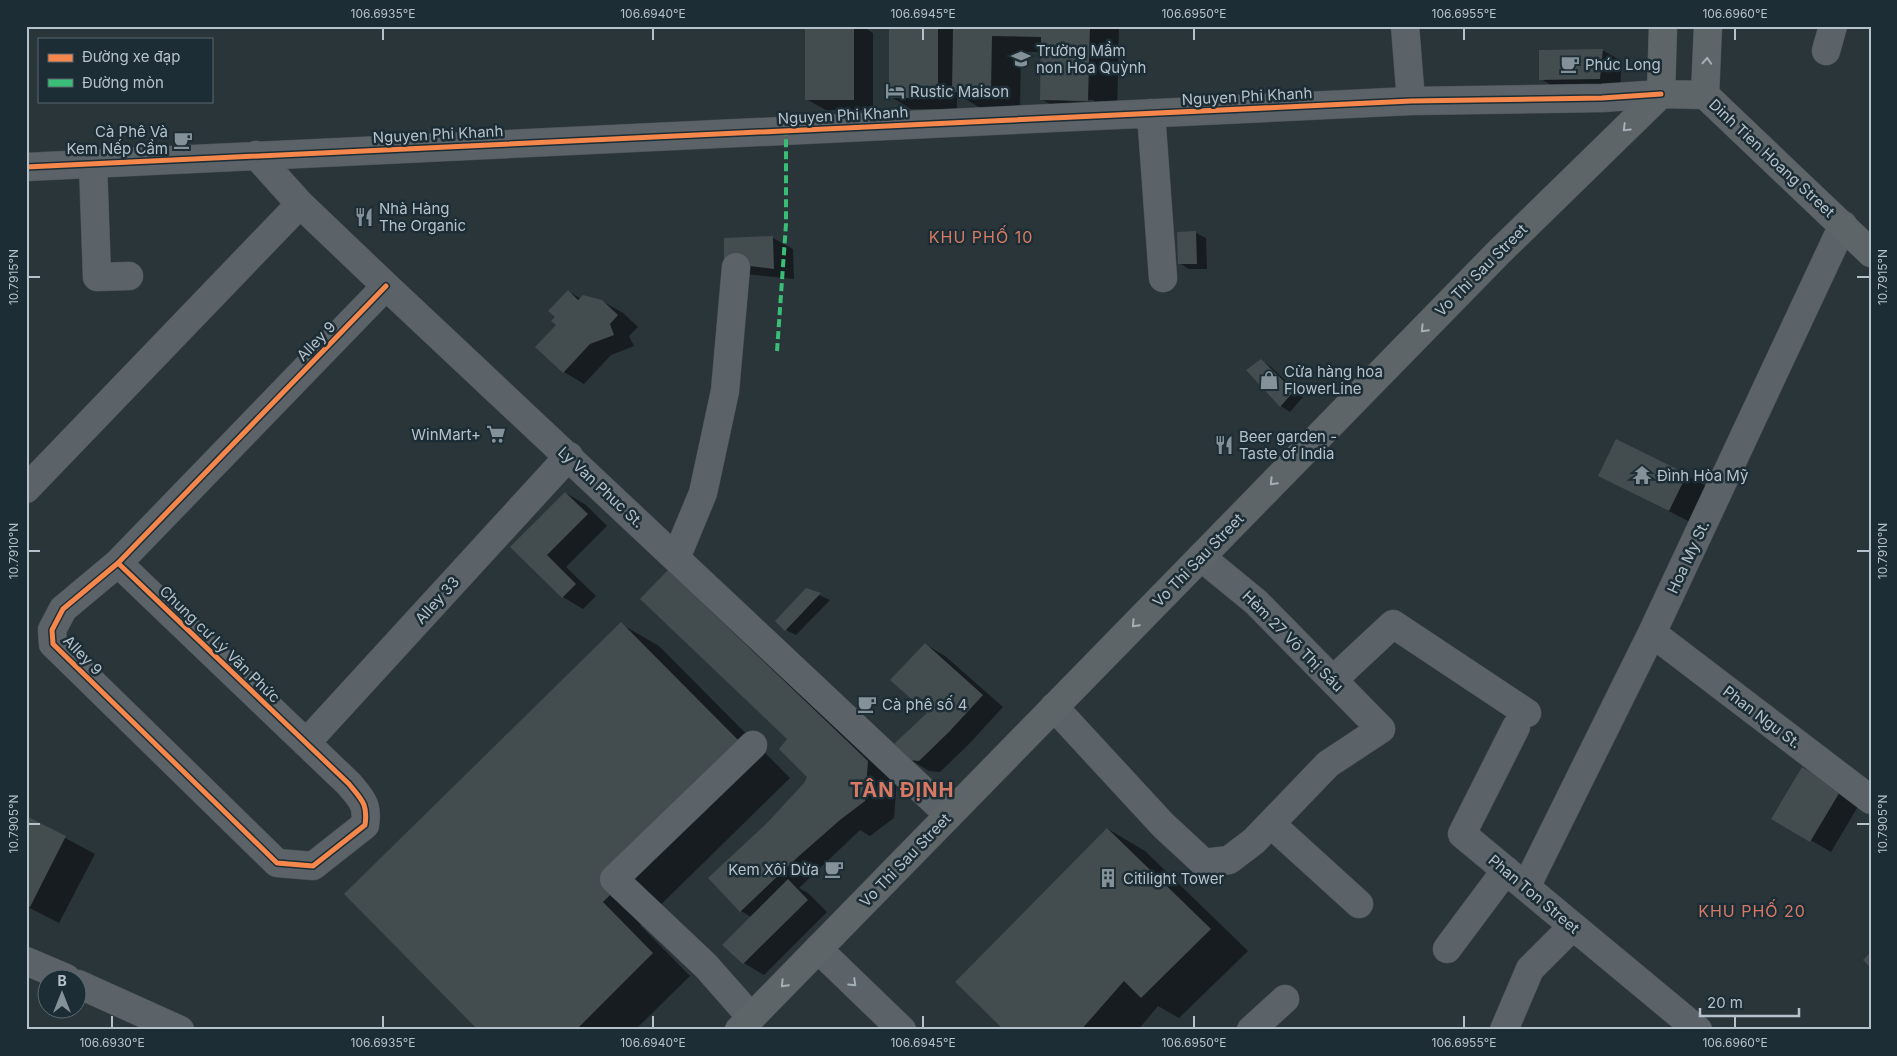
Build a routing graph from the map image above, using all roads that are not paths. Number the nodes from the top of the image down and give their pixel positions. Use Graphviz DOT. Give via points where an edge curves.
graph roads {
  1 [pos="1405,26"];
  2 [pos="1662,26"];
  3 [pos="1708,26"];
  4 [pos="1660,94"];
  5 [pos="1705,95"];
  6 [pos="1411,101"];
  7 [pos="1151,113"];
  8 [pos="256,155"];
  9 [pos="93,164"];
  10 [pos="26,167"];
  11 [pos="300,204"];
  12 [pos="1843,225"];
  13 [pos="1871,253"];
  14 [pos="736,267"];
  15 [pos="128,276"];
  16 [pos="1163,278"];
  17 [pos="386,286"];
  18 [pos="569,456"];
  19 [pos="26,488"];
  20 [pos="1201,557"];
  21 [pos="676,558"];
  22 [pos="118,563"];
  23 [pos="1652,633"];
  24 [pos="1333,680"];
  25 [pos="1054,707"];
  26 [pos="306,743"];
  27 [pos="753,745"];
  28 [pos="1867,791"];
  29 [pos="949,815"];
  30 [pos="1271,824"];
  31 [pos="1516,878"];
  32 [pos="1359,904"];
  33 [pos="1572,926"];
  34 [pos="818,949"];
  35 [pos="1447,949"];
  36 [pos="26,961"];
  37 [pos="42,968"];
  38 [pos="88,989"];
  39 [pos="1285,999"];
  40 [pos="745,1023"];
  41 [pos="180,1030"];
  42 [pos="902,1030"];
  43 [pos="1250,1030"];
  44 [pos="1504,1030"];
  45 [pos="1698,1030"];
  1 -- 6 [label="street"];
  2 -- 4 [label="main road"];
  5 -- 3 [label="main road, one-way"];
  4 -- 5 [label="main road, Dinh Tien Hoang Street"];
  4 -- 6 [label="street, Nguyen Phi Khanh"];
  4 -- 20 [label="main road, Vo Thi Sau Street, one-way" via="1498,253"];
  5 -- 12 [label="main road, Dinh Tien Hoang Street"];
  6 -- 7 [label="street, Nguyen Phi Khanh"];
  7 -- 8 [label="street, Nguyen Phi Khanh"];
  7 -- 16 [label="street"];
  8 -- 9 [label="street, Nguyen Phi Khanh"];
  8 -- 11 [label="street, Ly Van Phuc St."];
  9 -- 10 [label="street, Nguyen Phi Khanh"];
  9 -- 15 [label="street" via="97,277"];
  11 -- 17 [label="street, Ly Van Phuc St."];
  11 -- 19 [label="street"];
  12 -- 13 [label="main road, Dinh Tien Hoang Street"];
  12 -- 23 [label="street, Hoa My St."];
  14 -- 21 [label="street" via="725,391 703,493"];
  17 -- 18 [label="street, Ly Van Phuc St."];
  17 -- 22 [label="street, Alley 9"];
  18 -- 21 [label="street, Ly Van Phuc St."];
  18 -- 26 [label="street, Alley 33"];
  20 -- 24 [label="street, Hẻm 27 Võ Thị Sáu" via="1256,602"];
  20 -- 25 [label="main road, Vo Thi Sau Street, one-way"];
  21 -- 29 [label="street, Ly Van Phuc St."];
  22 -- 26 [label="street, Chung cư Lý Văn Phức"];
  22 -- 26 [label="street, Alley 9" via="63,609 52,630 53,644 277,862 314,866 365,825 367,810 349,784"];
  23 -- 28 [label="street, Phan Ngu St."];
  23 -- 31 [label="street, Hoa My St."];
  24 -- 30 [label="street, Hẻm 27 Võ Thị Sáu" via="1381,728 1328,764"];
  24 -- 31 [label="street, Phan Ton Street" via="1393,624 1521,720 1462,834"];
  25 -- 29 [label="main road, Vo Thi Sau Street"];
  25 -- 30 [label="street" via="1163,825 1204,862 1229,860"];
  27 -- 40 [label="street" via="614,879 706,966"];
  29 -- 34 [label="main road, Vo Thi Sau Street"];
  30 -- 32 [label="street"];
  31 -- 33 [label="street, Phan Ton Street"];
  31 -- 35 [label="street, Hoa My St."];
  33 -- 44 [label="street" via="1530,969"];
  33 -- 45 [label="street, Phan Ton Street"];
  34 -- 40 [label="main road, Vo Thi Sau Street, one-way"];
  34 -- 42 [label="street, one-way"];
  36 -- 37 [label="street"];
  38 -- 41 [label="street"];
  39 -- 43 [label="street"];
}
